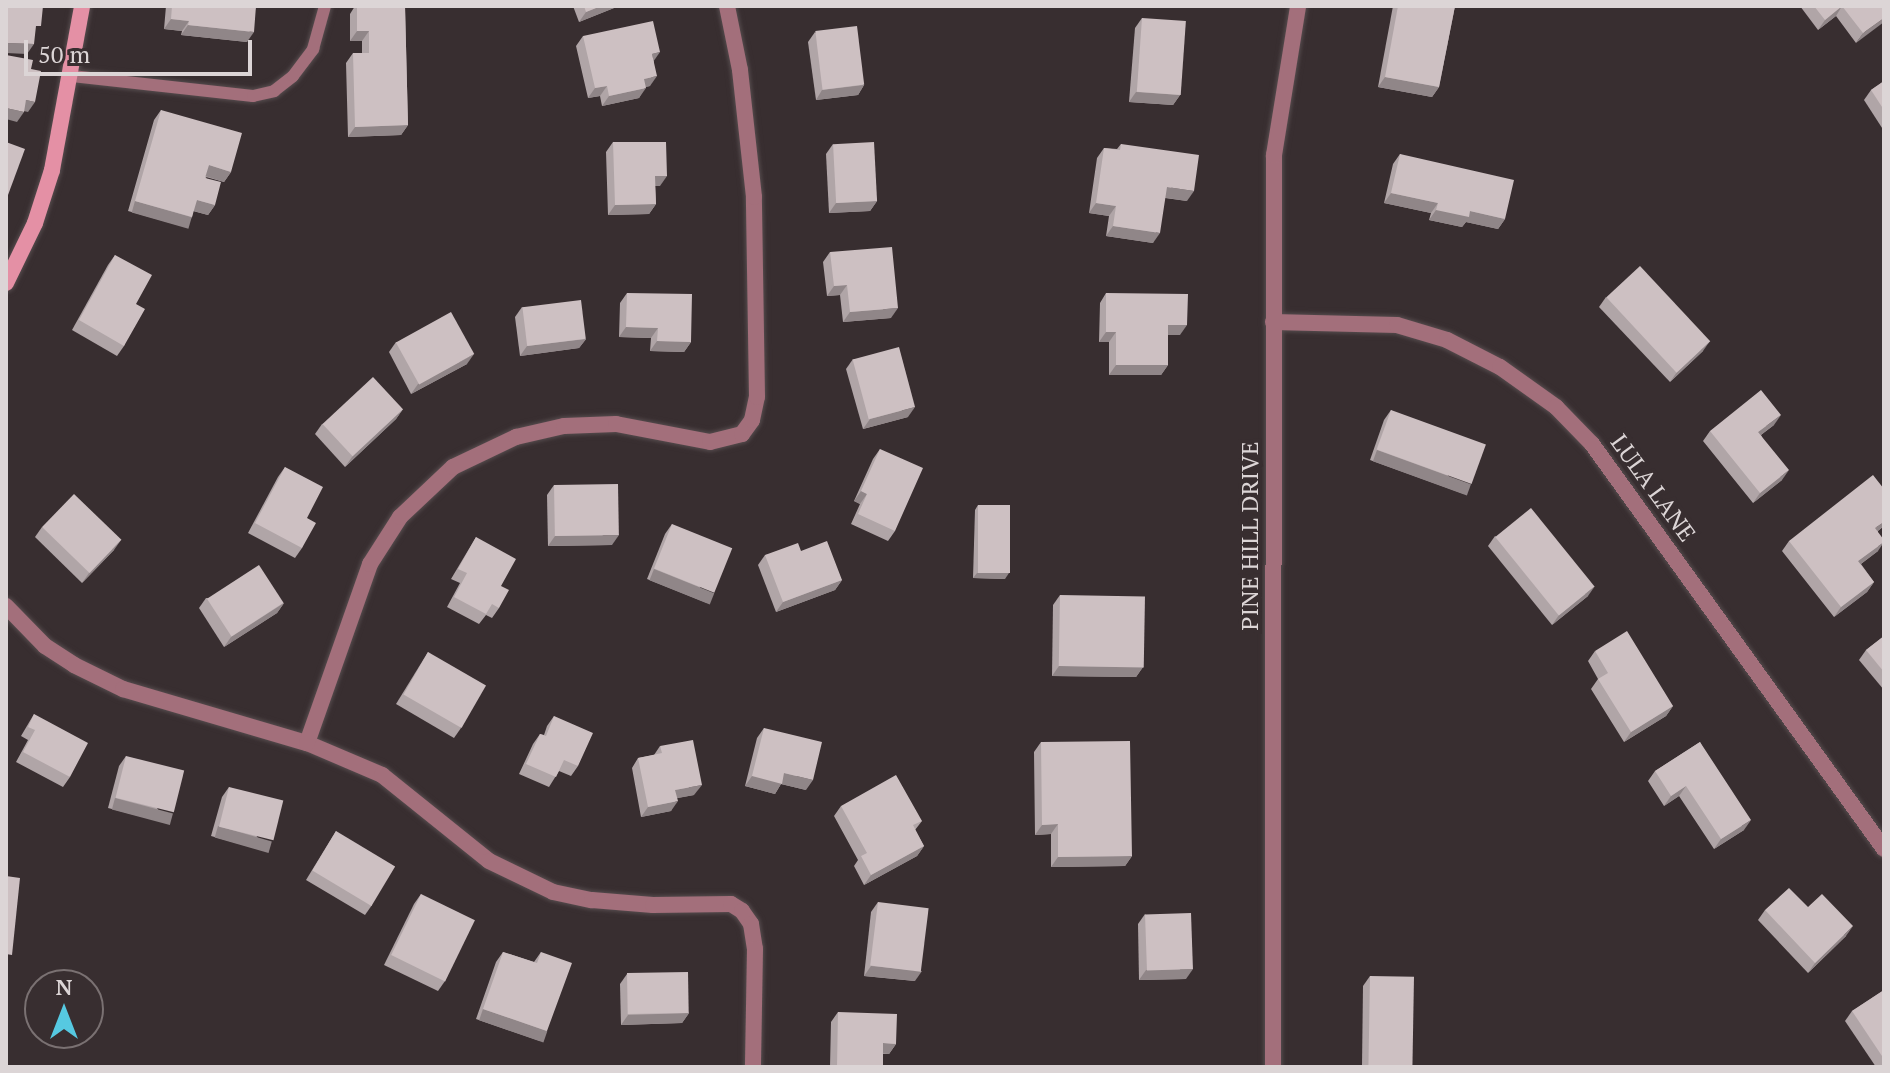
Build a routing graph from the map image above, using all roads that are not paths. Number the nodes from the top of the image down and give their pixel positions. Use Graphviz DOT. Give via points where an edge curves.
graph roads {
  1 [pos="82,6"];
  2 [pos="325,6"];
  3 [pos="727,6"];
  4 [pos="1298,6"];
  5 [pos="72,76"];
  6 [pos="6,283"];
  7 [pos="1273,322"];
  8 [pos="6,606"];
  9 [pos="307,743"];
  10 [pos="1884,849"];
  11 [pos="753,1067"];
  12 [pos="1273,1067"];
  1 -- 5 [label="main road"];
  2 -- 5 [label="lane" via="313,49 274,91 253,96"];
  3 -- 9 [label="street" via="754,197 757,397 752,420 742,434 710,442 616,424 564,426 516,437 453,467 400,517 370,564"];
  4 -- 7 [label="street, PINE HILL DRIVE" via="1274,155"];
  5 -- 6 [label="main road" via="48,184"];
  7 -- 10 [label="street, LULA LANE" via="1397,325 1447,340 1500,367 1556,407 1592,444"];
  7 -- 12 [label="street, PINE HILL DRIVE"];
  8 -- 9 [label="street" via="45,646 123,689"];
  9 -- 11 [label="street" via="382,775 489,861 553,892 653,905 731,904 742,911 751,924 755,949"];
}
